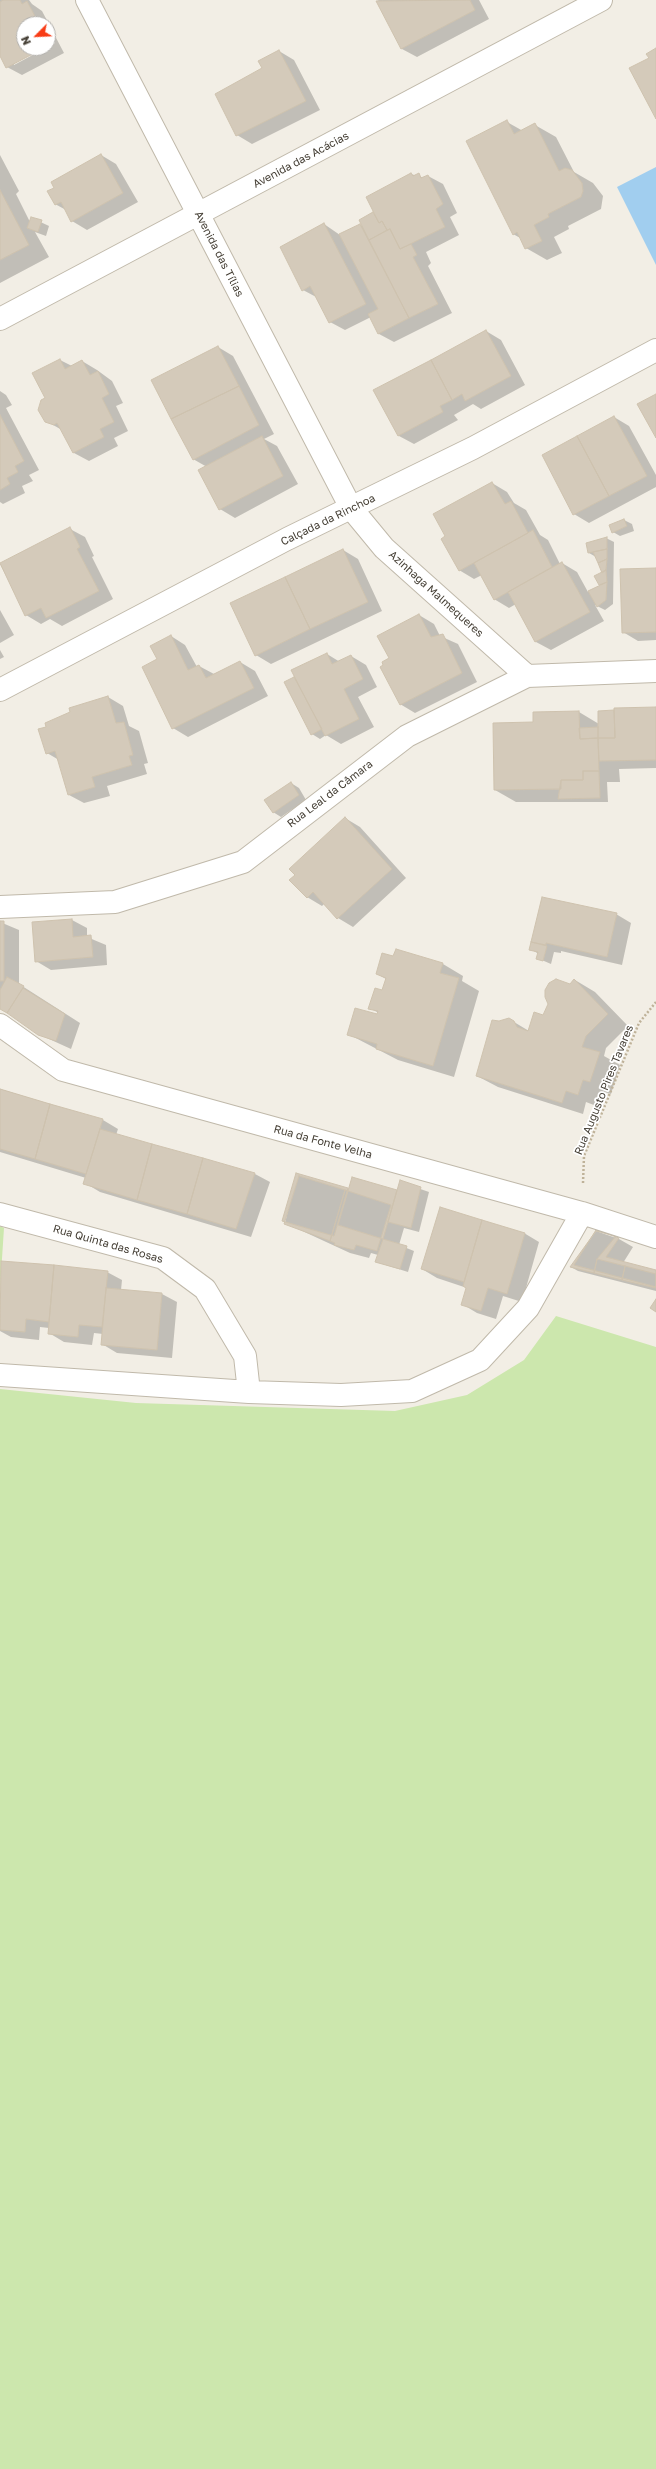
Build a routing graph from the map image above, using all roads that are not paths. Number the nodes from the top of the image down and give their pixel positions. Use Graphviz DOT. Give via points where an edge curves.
graph roads {
  1 [pos="87,0"];
  2 [pos="601,0"];
  3 [pos="198,214"];
  4 [pos="0,319"];
  5 [pos="656,350"];
  6 [pos="351,508"];
  7 [pos="656,671"];
  8 [pos="527,676"];
  9 [pos="0,690"];
  10 [pos="0,907"];
  11 [pos="0,1025"];
  12 [pos="582,1213"];
  13 [pos="0,1214"];
  14 [pos="656,1237"];
  15 [pos="0,1375"];
  16 [pos="249,1392"];
  1 -- 3 [label="street, Avenida das Tílias"];
  2 -- 3 [label="street, Avenida das Acácias"];
  3 -- 4 [label="street, Avenida das Acácias"];
  3 -- 6 [label="street, Avenida das Tílias"];
  5 -- 6 [label="street, Calçada da Rinchoa" via="473,448"];
  6 -- 8 [label="street, Azinhaga Malmequeres" via="384,548"];
  6 -- 9 [label="street, Calçada da Rinchoa"];
  7 -- 8 [label="street, Rua Leal da Câmara"];
  8 -- 10 [label="street, Rua Leal da Câmara" via="407,736 243,862 115,902"];
  11 -- 12 [label="street, Rua da Fonte Velha" via="63,1070"];
  12 -- 14 [label="street, Rua da Fonte Velha"];
  12 -- 16 [label="street" via="528,1308 480,1360 412,1391 341,1395"];
  13 -- 16 [label="street, Rua Quinta das Rosas" via="163,1258 205,1289 245,1356"];
  15 -- 16 [label="street"];
}
